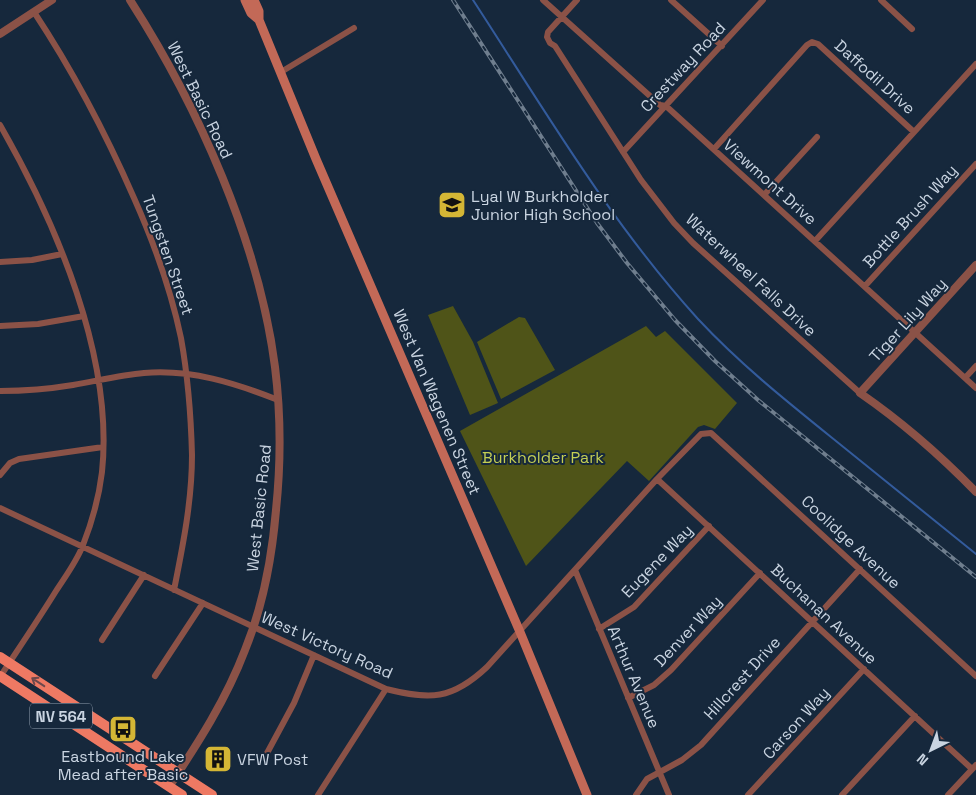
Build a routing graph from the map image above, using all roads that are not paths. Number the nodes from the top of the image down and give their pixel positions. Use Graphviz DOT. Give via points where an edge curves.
graph roads {
  1 [pos="52,0"];
  2 [pos="130,0"];
  3 [pos="245,0"];
  4 [pos="254,0"];
  5 [pos="543,0"];
  6 [pos="578,0"];
  7 [pos="671,0"];
  8 [pos="763,0"];
  9 [pos="881,0"];
  10 [pos="34,12"];
  11 [pos="562,17"];
  12 [pos="259,20"];
  13 [pos="354,28"];
  14 [pos="912,29"];
  15 [pos="0,34"];
  16 [pos="722,46"];
  17 [pos="976,64"];
  18 [pos="280,72"];
  19 [pos="666,106"];
  20 [pos="0,125"];
  21 [pos="914,132"];
  22 [pos="817,137"];
  23 [pos="714,149"];
  24 [pos="623,152"];
  25 [pos="976,164"];
  26 [pos="764,195"];
  27 [pos="815,242"];
  28 [pos="62,254"];
  29 [pos="0,262"];
  30 [pos="976,265"];
  31 [pos="864,286"];
  32 [pos="84,316"];
  33 [pos="0,326"];
  34 [pos="914,332"];
  35 [pos="976,366"];
  36 [pos="187,374"];
  37 [pos="965,378"];
  38 [pos="98,380"];
  39 [pos="976,388"];
  40 [pos="0,391"];
  41 [pos="860,393"];
  42 [pos="278,400"];
  43 [pos="706,432"];
  44 [pos="103,448"];
  45 [pos="0,475"];
  46 [pos="657,479"];
  47 [pos="976,492"];
  48 [pos="0,508"];
  49 [pos="709,526"];
  50 [pos="83,547"];
  51 [pos="860,569"];
  52 [pos="574,570"];
  53 [pos="760,573"];
  54 [pos="144,575"];
  55 [pos="174,590"];
  56 [pos="202,603"];
  57 [pos="812,621"];
  58 [pos="254,627"];
  59 [pos="599,629"];
  60 [pos="520,632"];
  61 [pos="102,640"];
  62 [pos="314,655"];
  63 [pos="0,657"];
  64 [pos="9,663"];
  65 [pos="864,668"];
  66 [pos="0,676"];
  67 [pos="155,676"];
  68 [pos="976,676"];
  69 [pos="386,689"];
  70 [pos="628,698"];
  71 [pos="915,716"];
  72 [pos="266,755"];
  73 [pos="974,767"];
  74 [pos="178,773"];
  75 [pos="659,773"];
  76 [pos="169,786"];
  77 [pos="182,795"];
  78 [pos="212,795"];
  79 [pos="318,795"];
  80 [pos="587,795"];
  81 [pos="636,795"];
  82 [pos="669,795"];
  83 [pos="748,795"];
  84 [pos="842,795"];
  85 [pos="948,795"];
  1 -- 10 [label="street"];
  2 -- 42 [label="street, West Basic Road" via="155,39 187,101 236,214 265,311"];
  3 -- 12 [label="main road, West Van Wagenen Street" via="251,14"];
  4 -- 12 [label="main road, West Van Wagenen Street"];
  5 -- 11 [label="street, Viewmont Drive"];
  6 -- 11 [label="street"];
  7 -- 16 [label="street"];
  8 -- 16 [label="street, Crestway Road"];
  9 -- 14 [label="street"];
  10 -- 15 [label="street"];
  10 -- 36 [label="street, Tungsten Street" via="89,103 142,217 168,287"];
  11 -- 19 [label="street, Viewmont Drive" via="660,105"];
  11 -- 24 [label="street, Waterwheel Falls Drive" via="547,37"];
  12 -- 18 [label="main road, West Van Wagenen Street"];
  13 -- 18 [label="street"];
  16 -- 19 [label="street, Crestway Road"];
  17 -- 21 [label="street"];
  18 -- 60 [label="main road, West Van Wagenen Street"];
  19 -- 23 [label="street, Viewmont Drive"];
  19 -- 24 [label="street, Crestway Road"];
  20 -- 28 [label="street" via="40,202"];
  21 -- 23 [label="street, Daffodil Drive" via="812,42"];
  21 -- 27 [label="street"];
  22 -- 26 [label="street"];
  23 -- 26 [label="street, Viewmont Drive"];
  24 -- 41 [label="street, Waterwheel Falls Drive" via="688,238"];
  25 -- 31 [label="street, Bottle Brush Way"];
  26 -- 27 [label="street, Viewmont Drive"];
  27 -- 31 [label="street, Viewmont Drive"];
  28 -- 29 [label="street"];
  28 -- 32 [label="street"];
  30 -- 34 [label="street, Tiger Lily Way"];
  31 -- 34 [label="street, Viewmont Drive"];
  32 -- 33 [label="street" via="38,324"];
  32 -- 38 [label="street"];
  34 -- 37 [label="street, Viewmont Drive"];
  34 -- 41 [label="street, Tiger Lily Way"];
  35 -- 37 [label="street"];
  36 -- 38 [label="street" via="146,373"];
  36 -- 42 [label="street" via="218,379"];
  36 -- 55 [label="street, Tungsten Street" via="191,427 190,491 186,532"];
  37 -- 39 [label="street, Viewmont Drive"];
  38 -- 40 [label="street"];
  38 -- 44 [label="street"];
  41 -- 47 [label="street, Waterwheel Falls Drive" via="913,433"];
  42 -- 58 [label="street, West Basic Road" via="280,470 274,533"];
  43 -- 46 [label="street, West Victory Road" via="700,434"];
  43 -- 51 [label="street, Coolidge Avenue" via="714,435"];
  44 -- 45 [label="street" via="19,459 10,463"];
  44 -- 50 [label="street" via="96,506"];
  46 -- 49 [label="street, Buchanan Avenue"];
  46 -- 52 [label="street, West Victory Road"];
  48 -- 50 [label="street, West Victory Road"];
  49 -- 53 [label="street, Buchanan Avenue"];
  49 -- 59 [label="street, Eugene Way" via="634,607"];
  50 -- 54 [label="street, West Victory Road"];
  50 -- 64 [label="street"];
  51 -- 57 [label="street, Hillcrest Drive"];
  51 -- 68 [label="street, Coolidge Avenue"];
  52 -- 59 [label="street, Arthur Avenue"];
  52 -- 60 [label="street, West Victory Road"];
  53 -- 57 [label="street, Buchanan Avenue"];
  53 -- 70 [label="street, Denver Way" via="671,670 654,686"];
  54 -- 55 [label="street, West Victory Road"];
  54 -- 61 [label="street"];
  55 -- 56 [label="street, West Victory Road"];
  56 -- 58 [label="street, West Victory Road"];
  56 -- 67 [label="street"];
  57 -- 65 [label="street, Buchanan Avenue"];
  57 -- 75 [label="street, Hillcrest Drive" via="701,745"];
  58 -- 62 [label="street, West Victory Road"];
  58 -- 74 [label="street, West Basic Road" via="226,696"];
  59 -- 70 [label="street, Arthur Avenue"];
  60 -- 69 [label="street, West Victory Road" via="475,679 458,690 414,696"];
  60 -- 80 [label="main road, West Van Wagenen Street"];
  62 -- 69 [label="street, West Victory Road"];
  62 -- 72 [label="street" via="294,704"];
  63 -- 64 [label="main road, NV 564"];
  64 -- 66 [label="street"];
  74 -- 64 [label="main road, NV 564, one-way"];
  65 -- 71 [label="street, Buchanan Avenue"];
  65 -- 83 [label="street, Carson Way"];
  66 -- 76 [label="main road, NV 564"];
  69 -- 79 [label="street"];
  70 -- 75 [label="street, Arthur Avenue"];
  71 -- 73 [label="street, Buchanan Avenue"];
  71 -- 84 [label="street"];
  73 -- 85 [label="street"];
  74 -- 76 [label="street, West Basic Road"];
  74 -- 78 [label="main road, NV 564"];
  75 -- 81 [label="street, Hillcrest Drive" via="647,779"];
  75 -- 82 [label="street, Arthur Avenue"];
  76 -- 77 [label="main road, NV 564"];
}
